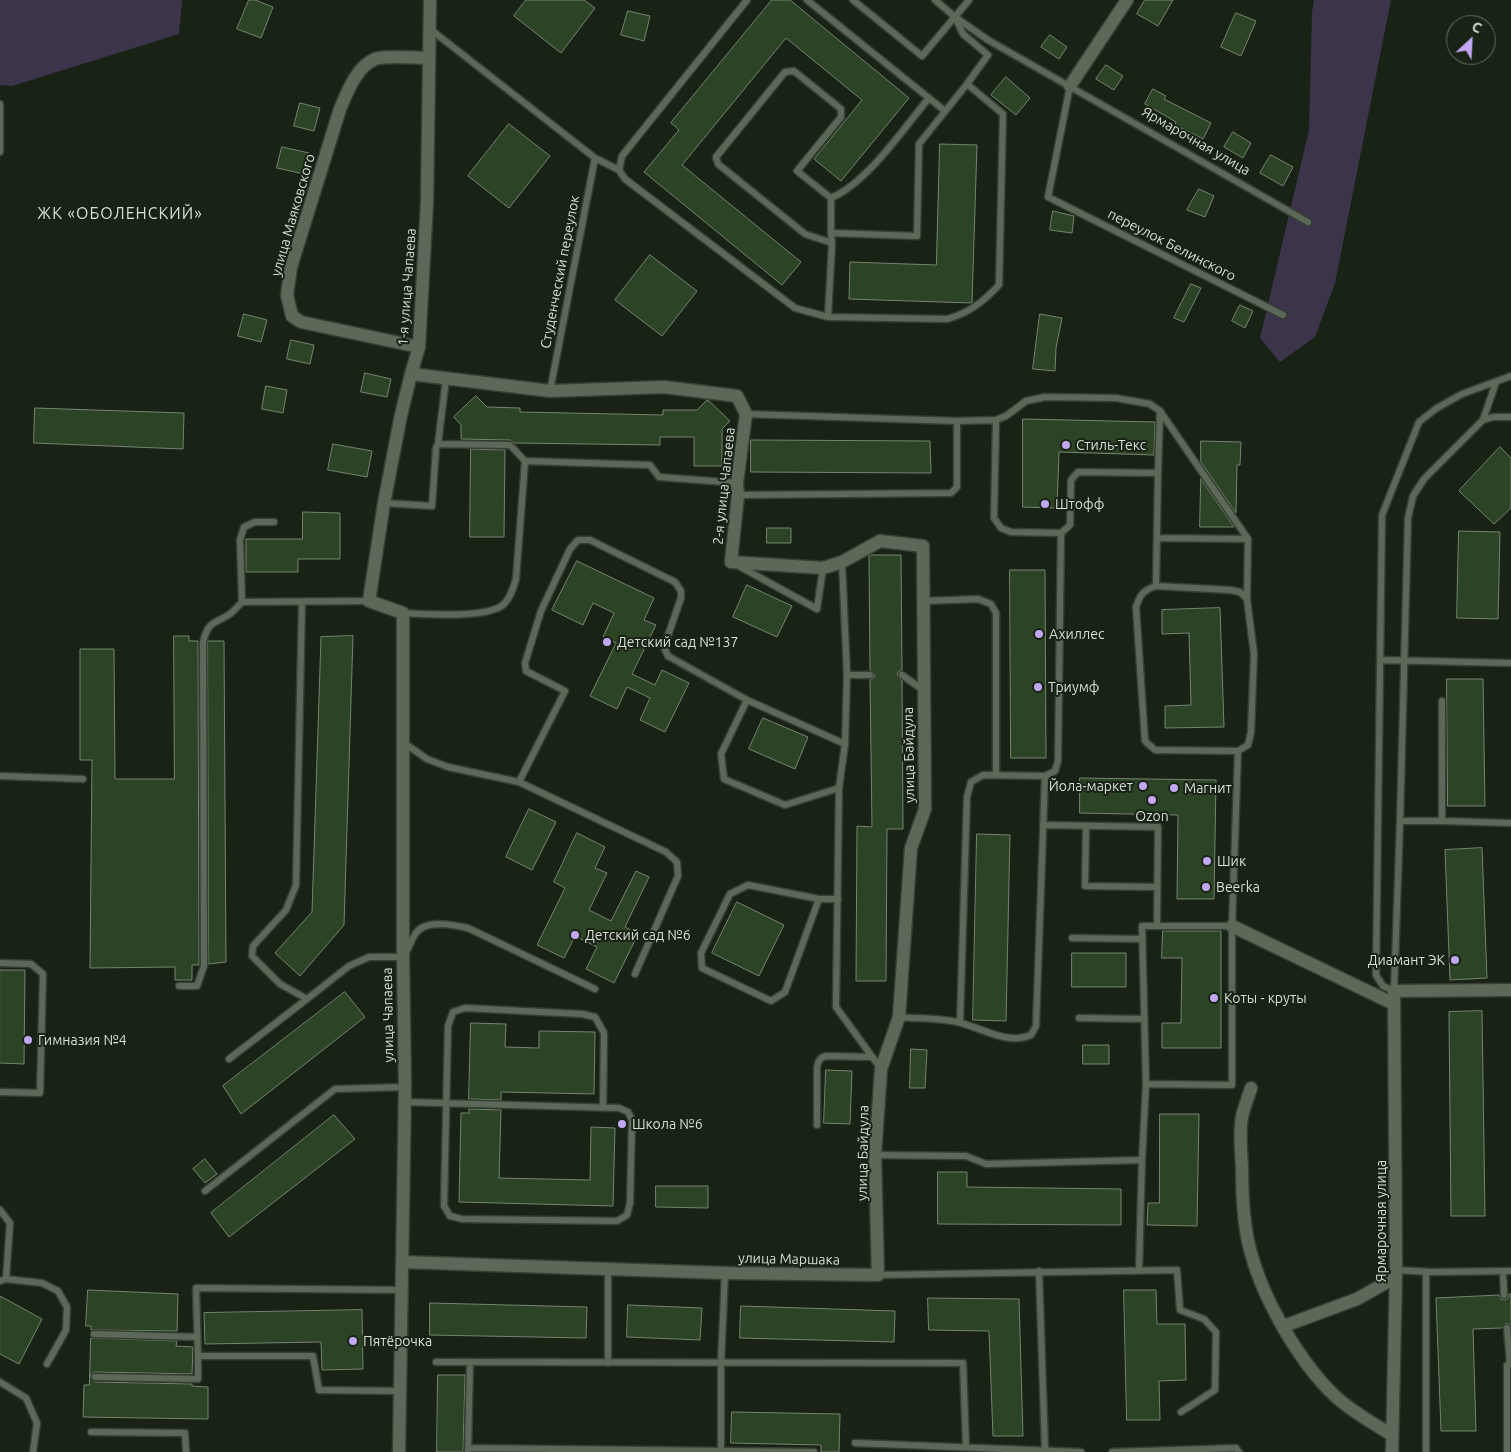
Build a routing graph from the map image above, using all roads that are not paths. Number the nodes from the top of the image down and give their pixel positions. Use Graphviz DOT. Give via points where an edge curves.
graph roads {
  1 [pos="430,0"];
  2 [pos="747,0"];
  3 [pos="807,0"];
  4 [pos="853,0"];
  5 [pos="935,0"];
  6 [pos="969,0"];
  7 [pos="1128,0"];
  8 [pos="955,17"];
  9 [pos="430,29"];
  10 [pos="429,58"];
  11 [pos="967,84"];
  12 [pos="1070,86"];
  13 [pos="929,98"];
  14 [pos="0,104"];
  15 [pos="945,111"];
  16 [pos="0,152"];
  17 [pos="595,158"];
  18 [pos="619,170"];
  19 [pos="831,198"];
  20 [pos="1308,222"];
  21 [pos="831,233"];
  22 [pos="832,243"];
  23 [pos="1283,315"];
  24 [pos="828,317"];
  25 [pos="419,347"];
  26 [pos="411,374"];
  27 [pos="1511,376"];
  28 [pos="446,379"];
  29 [pos="1496,382"];
  30 [pos="550,391"];
  31 [pos="1160,411"];
  32 [pos="746,414"];
  33 [pos="1511,417"];
  34 [pos="996,420"];
  35 [pos="1483,420"];
  36 [pos="957,421"];
  37 [pos="438,444"];
  38 [pos="525,461"];
  39 [pos="1158,473"];
  40 [pos="737,489"];
  41 [pos="384,503"];
  42 [pos="274,522"];
  43 [pos="1061,533"];
  44 [pos="1157,538"];
  45 [pos="1248,539"];
  46 [pos="731,562"];
  47 [pos="842,562"];
  48 [pos="824,568"];
  49 [pos="1156,586"];
  50 [pos="1247,599"];
  51 [pos="369,601"];
  52 [pos="242,602"];
  53 [pos="302,602"];
  54 [pos="923,602"];
  55 [pos="403,613"];
  56 [pos="1380,660"];
  57 [pos="1403,661"];
  58 [pos="1511,662"];
  59 [pos="847,675"];
  60 [pos="870,675"];
  61 [pos="902,675"];
  62 [pos="923,690"];
  63 [pos="747,700"];
  64 [pos="1442,701"];
  65 [pos="403,742"];
  66 [pos="845,744"];
  67 [pos="1238,751"];
  68 [pos="996,774"];
  69 [pos="0,776"];
  70 [pos="1046,776"];
  71 [pos="83,779"];
  72 [pos="519,782"];
  73 [pos="839,788"];
  74 [pos="1400,821"];
  75 [pos="1442,821"];
  76 [pos="1511,823"];
  77 [pos="1043,825"];
  78 [pos="1086,826"];
  79 [pos="1157,887"];
  80 [pos="819,899"];
  81 [pos="838,899"];
  82 [pos="1156,926"];
  83 [pos="1232,926"];
  84 [pos="1072,938"];
  85 [pos="1142,938"];
  86 [pos="402,957"];
  87 [pos="0,963"];
  88 [pos="635,974"];
  89 [pos="179,986"];
  90 [pos="595,989"];
  91 [pos="1511,990"];
  92 [pos="1394,997"];
  93 [pos="307,999"];
  94 [pos="900,1017"];
  95 [pos="1079,1018"];
  96 [pos="1144,1019"];
  97 [pos="960,1022"];
  98 [pos="872,1057"];
  99 [pos="229,1059"];
  100 [pos="881,1069"];
  101 [pos="1146,1084"];
  102 [pos="405,1087"];
  103 [pos="1251,1088"];
  104 [pos="0,1092"];
  105 [pos="404,1102"];
  106 [pos="445,1103"];
  107 [pos="603,1108"];
  108 [pos="817,1125"];
  109 [pos="875,1156"];
  110 [pos="1142,1160"];
  111 [pos="205,1191"];
  112 [pos="0,1210"];
  113 [pos="402,1262"];
  114 [pos="608,1269"];
  115 [pos="1139,1270"];
  116 [pos="1504,1271"];
  117 [pos="1511,1271"];
  118 [pos="1039,1272"];
  119 [pos="1426,1272"];
  120 [pos="725,1273"];
  121 [pos="1396,1274"];
  122 [pos="878,1275"];
  123 [pos="3,1280"];
  124 [pos="402,1290"];
  125 [pos="1504,1295"];
  126 [pos="1284,1326"];
  127 [pos="1507,1328"];
  128 [pos="94,1334"];
  129 [pos="197,1337"];
  130 [pos="198,1356"];
  131 [pos="436,1362"];
  132 [pos="470,1362"];
  133 [pos="608,1363"];
  134 [pos="47,1364"];
  135 [pos="721,1364"];
  136 [pos="1510,1364"];
  137 [pos="95,1377"];
  138 [pos="0,1382"];
  139 [pos="400,1391"];
  140 [pos="1181,1412"];
  141 [pos="91,1432"];
  142 [pos="1392,1435"];
  143 [pos="856,1443"];
  144 [pos="966,1446"];
  145 [pos="1045,1449"];
  146 [pos="468,1450"];
  147 [pos="721,1451"];
  148 [pos="1057,1451"];
  149 [pos="33,1452"];
  150 [pos="186,1452"];
  151 [pos="399,1452"];
  152 [pos="814,1452"];
  153 [pos="1081,1452"];
  154 [pos="1112,1452"];
  155 [pos="1239,1452"];
  156 [pos="1392,1452"];
  157 [pos="1426,1452"];
  158 [pos="1507,1452"];
  1 -- 9 [label="street, 1-я улица Чапаева"];
  2 -- 18 [label="lane" via="622,156"];
  3 -- 13 [label="lane"];
  4 -- 8 [label="lane" via="922,56"];
  5 -- 8 [label="lane"];
  6 -- 8 [label="lane"];
  7 -- 12 [label="street"];
  8 -- 11 [label="lane" via="963,34 988,55"];
  8 -- 12 [label="lane, Ярмарочная улица" via="988,40"];
  9 -- 10 [label="street, 1-я улица Чапаева"];
  9 -- 17 [label="lane"];
  10 -- 25 [label="street, 1-я улица Чапаева" via="427,203"];
  10 -- 25 [label="street, улица Маяковского" via="375,59 362,69 349,88 291,267 287,295 292,316 301,322"];
  11 -- 15 [label="lane"];
  11 -- 24 [label="lane" via="1003,114 999,286 963,314 947,320"];
  12 -- 20 [label="lane, Ярмарочная улица"];
  12 -- 23 [label="lane, переулок Белинского" via="1048,197"];
  13 -- 15 [label="lane"];
  13 -- 19 [label="lane" via="864,176"];
  14 -- 16 [label="lane"];
  15 -- 21 [label="lane" via="919,144 917,236"];
  17 -- 18 [label="lane"];
  17 -- 30 [label="lane, Студенческий переулок"];
  18 -- 24 [label="lane" via="625,179 795,308"];
  19 -- 21 [label="lane"];
  19 -- 22 [label="lane" via="797,171 841,117 841,109 794,71 785,72 716,157 718,164 805,234"];
  21 -- 22 [label="lane"];
  22 -- 24 [label="lane"];
  25 -- 26 [label="street, 1-я улица Чапаева"];
  26 -- 28 [label="street"];
  26 -- 41 [label="street, 1-я улица Чапаева"];
  27 -- 29 [label="lane"];
  28 -- 30 [label="street"];
  28 -- 37 [label="lane"];
  29 -- 35 [label="lane"];
  29 -- 56 [label="lane" via="1455,397 1419,422 1382,514"];
  30 -- 32 [label="street" via="664,388 737,396"];
  31 -- 34 [label="lane" via="1150,404 1116,398 1045,397 1026,402"];
  31 -- 39 [label="lane"];
  31 -- 45 [label="lane"];
  32 -- 36 [label="lane"];
  32 -- 40 [label="street, 2-я улица Чапаева"];
  33 -- 35 [label="lane" via="1493,416"];
  34 -- 36 [label="lane"];
  34 -- 43 [label="lane" via="994,518 1001,528 1011,532"];
  35 -- 57 [label="lane" via="1424,479 1413,496 1408,518"];
  36 -- 40 [label="lane" via="957,487 951,493"];
  37 -- 38 [label="lane" via="510,445"];
  37 -- 41 [label="lane" via="432,506"];
  38 -- 40 [label="lane" via="650,465 659,477"];
  38 -- 55 [label="lane" via="516,579 504,604 492,611"];
  39 -- 43 [label="lane" via="1078,472 1071,480 1070,525"];
  39 -- 44 [label="lane"];
  40 -- 46 [label="street, 2-я улица Чапаева"];
  41 -- 51 [label="street, 1-я улица Чапаева"];
  42 -- 52 [label="lane" via="255,522 244,527 240,540"];
  43 -- 70 [label="lane" via="1058,761 1055,771"];
  44 -- 45 [label="lane"];
  44 -- 49 [label="lane"];
  45 -- 50 [label="lane"];
  46 -- 48 [label="street, улица Байдула"];
  46 -- 48 [label="lane" via="818,609"];
  47 -- 48 [label="street, улица Байдула"];
  47 -- 54 [label="street, улица Байдула" via="880,541 923,546"];
  47 -- 59 [label="lane"];
  49 -- 50 [label="lane" via="1230,590 1240,592"];
  49 -- 67 [label="lane" via="1146,589 1136,608 1145,741 1155,750"];
  50 -- 67 [label="lane" via="1254,654 1251,732 1248,745"];
  51 -- 53 [label="lane"];
  51 -- 55 [label="street"];
  52 -- 53 [label="lane"];
  52 -- 89 [label="lane" via="231,614 207,628 203,642 204,966 197,986"];
  53 -- 93 [label="lane" via="296,885 286,910 253,946 252,956 280,984"];
  54 -- 62 [label="street, улица Байдула"];
  54 -- 68 [label="lane" via="978,599 991,604 996,613"];
  55 -- 65 [label="street, улица Чапаева"];
  56 -- 57 [label="lane"];
  56 -- 92 [label="lane" via="1376,975"];
  57 -- 58 [label="lane"];
  57 -- 74 [label="lane"];
  59 -- 60 [label="lane"];
  59 -- 66 [label="lane"];
  61 -- 62 [label="lane"];
  62 -- 94 [label="street, улица Байдула" via="925,809 911,848"];
  63 -- 66 [label="lane"];
  63 -- 72 [label="lane" via="668,656 664,647 681,598 675,582 590,540 578,540 570,549 540,611 525,663 526,671 564,691"];
  63 -- 73 [label="lane" via="721,754 724,779 785,805"];
  64 -- 75 [label="lane"];
  65 -- 72 [label="lane" via="427,759 448,767"];
  65 -- 86 [label="street, улица Чапаева"];
  66 -- 73 [label="lane"];
  67 -- 83 [label="lane"];
  68 -- 70 [label="lane"];
  68 -- 97 [label="lane" via="983,775 972,782 967,797"];
  69 -- 71 [label="lane"];
  70 -- 77 [label="lane"];
  72 -- 88 [label="lane" via="666,852 677,862 678,876"];
  73 -- 81 [label="lane"];
  74 -- 75 [label="lane"];
  74 -- 92 [label="lane"];
  75 -- 76 [label="lane"];
  77 -- 78 [label="lane"];
  77 -- 97 [label="lane" via="1036,1026 1031,1035 1022,1039 1000,1036"];
  78 -- 79 [label="lane" via="1158,827"];
  78 -- 79 [label="lane" via="1085,886"];
  79 -- 82 [label="lane"];
  80 -- 80 [label="lane" via="748,885 730,894 701,954 702,968 771,1001 785,992"];
  80 -- 81 [label="lane"];
  81 -- 98 [label="lane" via="836,1007"];
  82 -- 83 [label="lane"];
  82 -- 85 [label="lane" via="1142,926"];
  83 -- 92 [label="street"];
  83 -- 101 [label="lane" via="1232,1086"];
  84 -- 85 [label="lane"];
  85 -- 96 [label="lane"];
  86 -- 90 [label="lane" via="416,933 424,927 448,924 468,928"];
  86 -- 93 [label="lane" via="370,956 349,966"];
  86 -- 102 [label="street, улица Чапаева"];
  87 -- 104 [label="lane" via="31,964 43,974 40,1092"];
  91 -- 92 [label="street"];
  92 -- 121 [label="street, Ярмарочная улица"];
  93 -- 99 [label="lane"];
  94 -- 97 [label="lane"];
  94 -- 100 [label="street, улица Байдула"];
  95 -- 96 [label="lane"];
  96 -- 101 [label="lane"];
  98 -- 100 [label="lane"];
  98 -- 108 [label="lane" via="822,1057 817,1067"];
  100 -- 109 [label="street, улица Байдула"];
  101 -- 110 [label="lane"];
  102 -- 105 [label="street, улица Чапаева"];
  102 -- 111 [label="lane" via="334,1089"];
  103 -- 126 [label="street" via="1241,1130 1245,1219 1259,1278"];
  105 -- 106 [label="lane"];
  105 -- 113 [label="street, улица Чапаева"];
  106 -- 107 [label="lane"];
  106 -- 107 [label="lane" via="448,1026 453,1012 465,1008 595,1017 604,1032"];
  106 -- 107 [label="lane" via="444,1206 450,1216 462,1219 617,1222 627,1215 632,1120 628,1112 619,1108"];
  109 -- 110 [label="lane" via="966,1156 986,1164"];
  109 -- 122 [label="street, улица Байдула"];
  110 -- 115 [label="lane"];
  112 -- 123 [label="lane" via="10,1223"];
  113 -- 114 [label="street, улица Маршака"];
  113 -- 124 [label="street, улица Чапаева"];
  114 -- 120 [label="street, улица Маршака"];
  114 -- 133 [label="lane"];
  115 -- 118 [label="lane, улица Маршака"];
  115 -- 140 [label="lane, улица Маршака" via="1177,1270 1180,1310 1204,1319 1216,1332 1214,1390"];
  116 -- 117 [label="lane"];
  116 -- 119 [label="lane"];
  116 -- 125 [label="lane"];
  118 -- 122 [label="lane, улица Маршака"];
  118 -- 145 [label="lane"];
  119 -- 121 [label="lane"];
  119 -- 157 [label="lane"];
  120 -- 122 [label="street, улица Маршака"];
  120 -- 135 [label="lane"];
  121 -- 126 [label="street" via="1358,1299"];
  121 -- 142 [label="street, Ярмарочная улица"];
  123 -- 134 [label="lane" via="42,1283 58,1291 67,1307 66,1330"];
  124 -- 129 [label="lane" via="196,1288"];
  124 -- 139 [label="street, улица Чапаева"];
  126 -- 142 [label="street" via="1295,1347 1337,1398"];
  127 -- 136 [label="lane"];
  128 -- 129 [label="lane"];
  129 -- 130 [label="lane"];
  130 -- 137 [label="lane" via="198,1379"];
  130 -- 139 [label="lane" via="312,1356 319,1390"];
  131 -- 132 [label="lane"];
  132 -- 133 [label="lane"];
  132 -- 146 [label="lane"];
  133 -- 135 [label="lane"];
  135 -- 144 [label="lane" via="963,1363"];
  135 -- 147 [label="lane"];
  136 -- 158 [label="lane" via="1507,1364"];
  138 -- 149 [label="lane" via="26,1398 38,1423"];
  139 -- 151 [label="street, улица Чапаева"];
  141 -- 150 [label="lane" via="185,1433"];
  142 -- 156 [label="street, Ярмарочная улица"];
  143 -- 144 [label="lane"];
  144 -- 145 [label="lane"];
  145 -- 148 [label="lane"];
  146 -- 147 [label="lane"];
  147 -- 152 [label="lane"];
  148 -- 153 [label="lane"];
  154 -- 155 [label="lane" via="1236,1448"];
}
